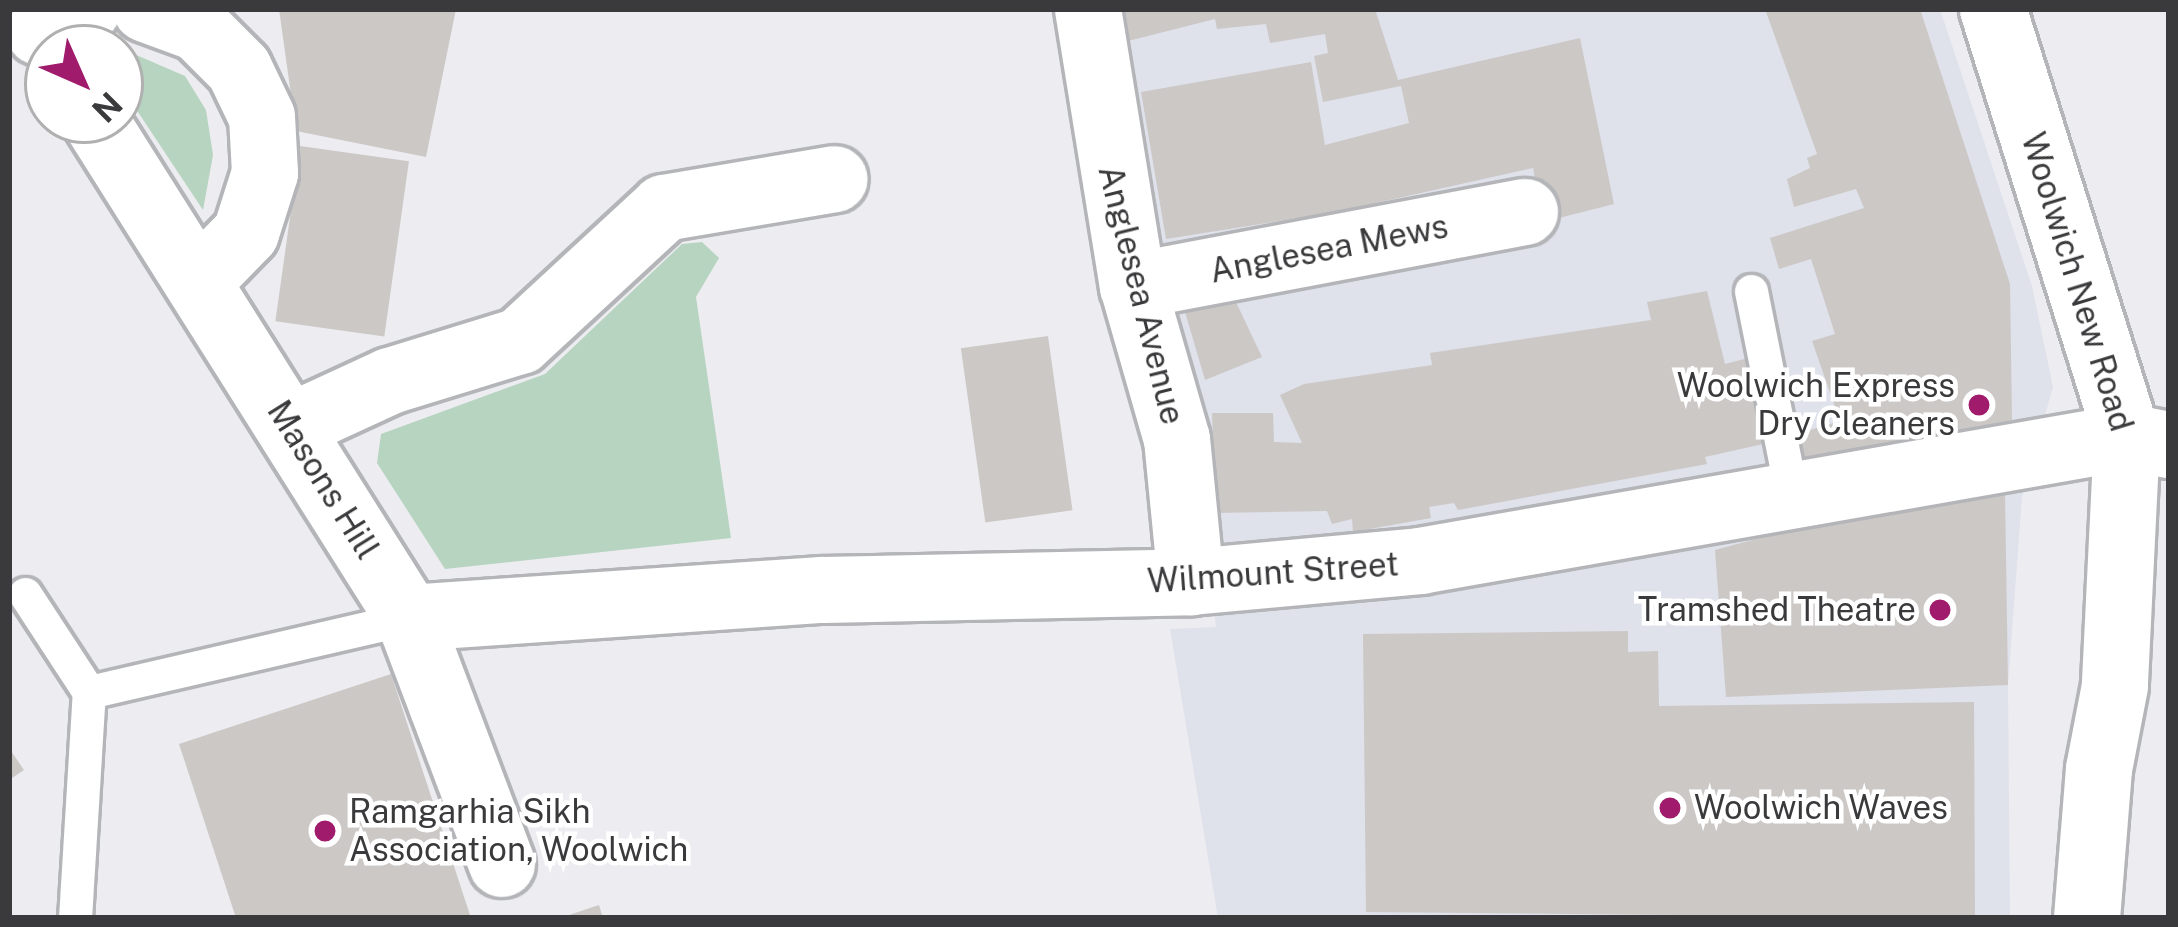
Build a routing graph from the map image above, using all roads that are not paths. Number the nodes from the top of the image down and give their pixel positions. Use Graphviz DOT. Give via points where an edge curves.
graph roads {
  1 [pos="146,9"];
  2 [pos="1088,9"];
  3 [pos="1993,9"];
  4 [pos="110,144"];
  5 [pos="836,179"];
  6 [pos="1526,212"];
  7 [pos="198,282"];
  8 [pos="1133,286"];
  9 [pos="1751,291"];
  10 [pos="290,427"];
  11 [pos="2148,441"];
  12 [pos="1792,496"];
  13 [pos="1191,583"];
  14 [pos="25,594"];
  15 [pos="409,618"];
  16 [pos="89,692"];
  17 [pos="502,863"];
  18 [pos="75,918"];
  19 [pos="2087,918"];
  1 -- 7 [label="street" via="198,28 239,69 262,117 265,173 246,233"];
  2 -- 8 [label="street, Anglesea Avenue"];
  3 -- 11 [label="street, Woolwich New Road"];
  4 -- 7 [label="street, Masons Hill"];
  5 -- 10 [label="street" via="664,208 520,341 390,381"];
  6 -- 8 [label="street, Anglesea Mews"];
  7 -- 10 [label="street, Masons Hill"];
  8 -- 13 [label="street, Anglesea Avenue" via="1177,439"];
  9 -- 12 [label="lane"];
  10 -- 15 [label="street, Masons Hill"];
  11 -- 12 [label="street, Wilmount Street"];
  11 -- 19 [label="street, Woolwich New Road" via="2099,769"];
  12 -- 13 [label="street, Wilmount Street" via="1420,561"];
  13 -- 15 [label="street, Wilmount Street" via="822,590"];
  14 -- 16 [label="lane"];
  15 -- 16 [label="lane"];
  15 -- 17 [label="street, Masons Hill"];
  16 -- 18 [label="lane"];
}
